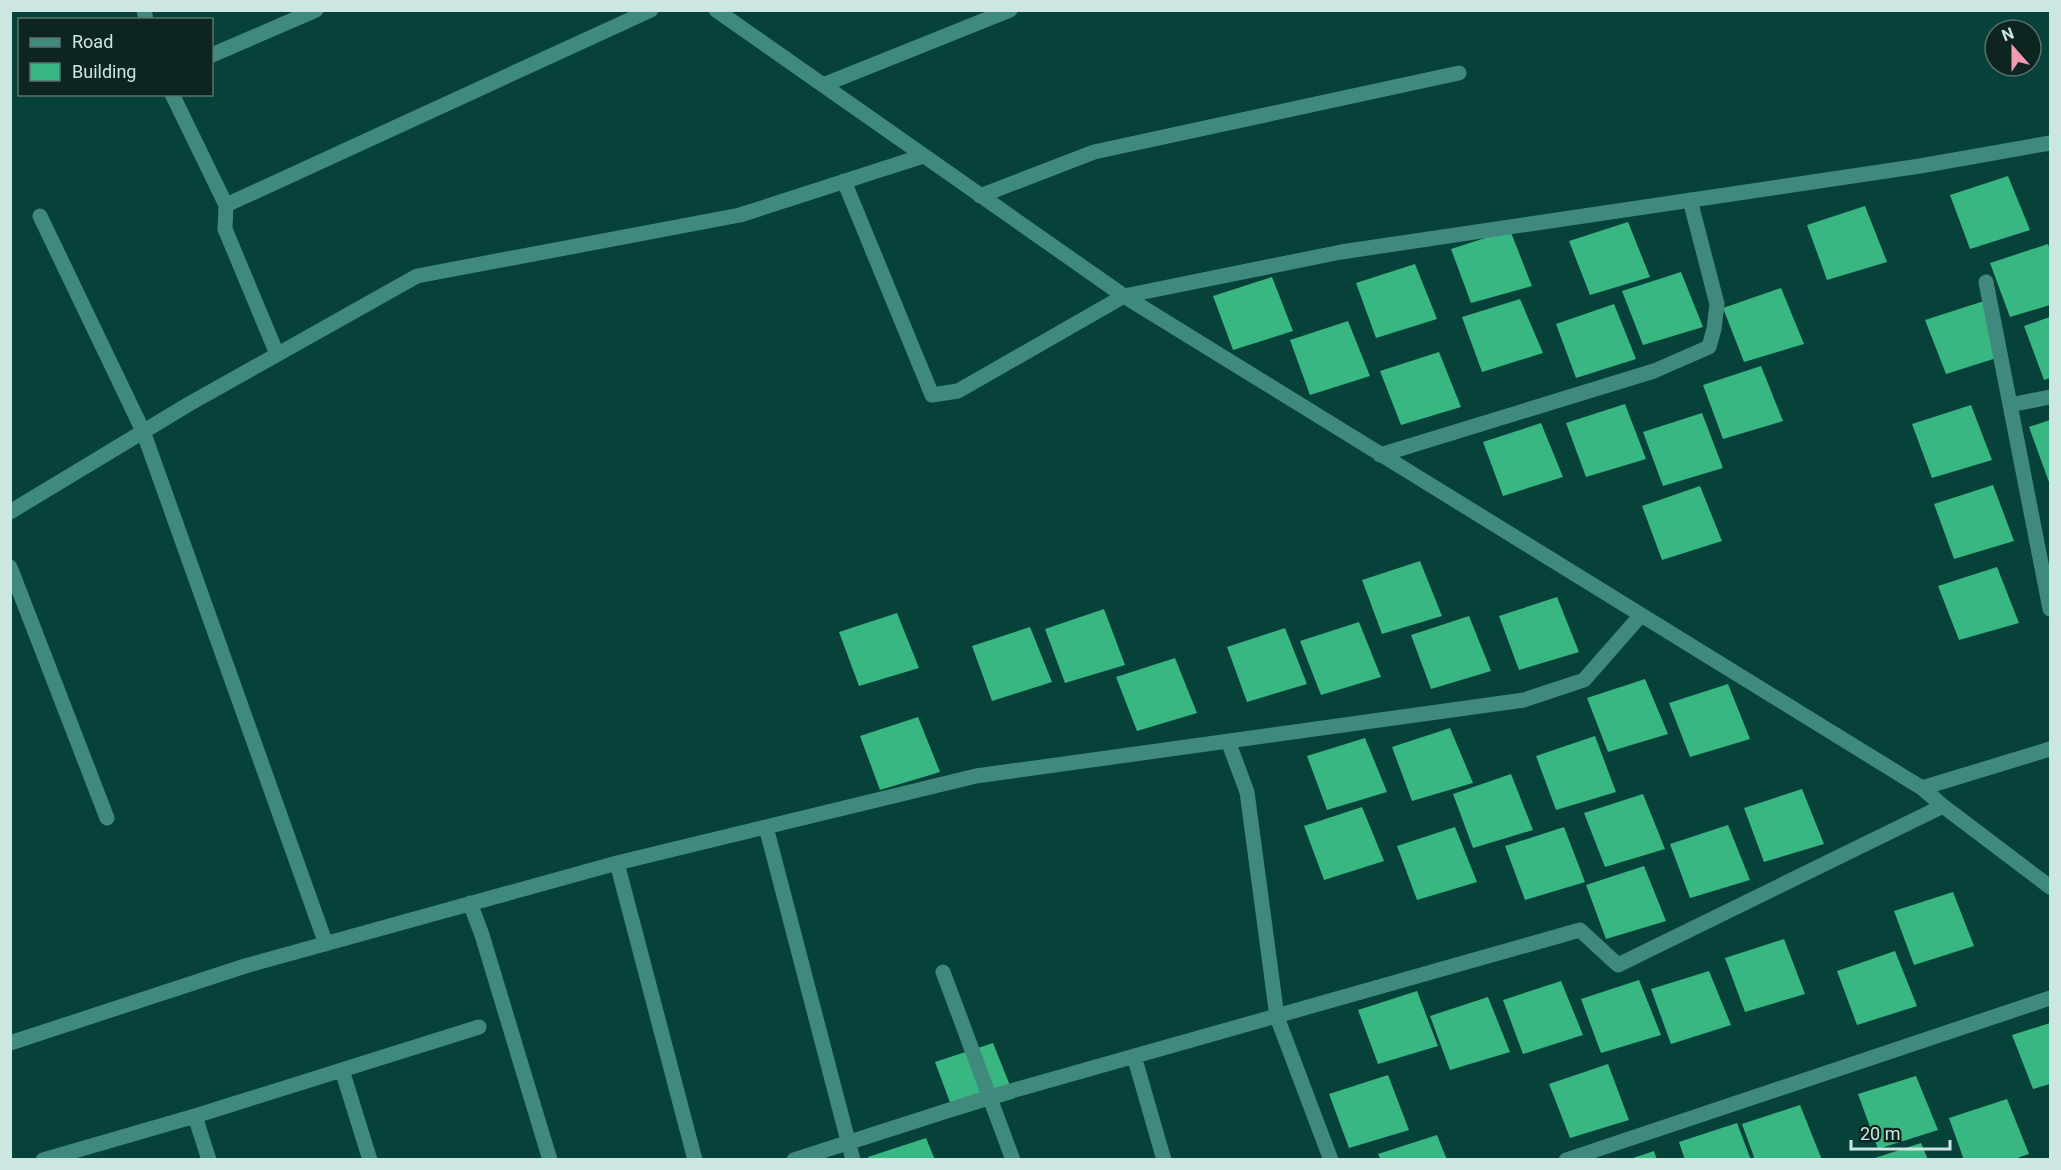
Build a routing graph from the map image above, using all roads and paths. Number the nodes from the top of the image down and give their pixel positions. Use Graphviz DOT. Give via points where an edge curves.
graph roads {
  1 [pos="316,10"];
  2 [pos="651,10"];
  3 [pos="716,10"];
  4 [pos="1010,10"];
  5 [pos="213,55"];
  6 [pos="1459,73"];
  7 [pos="823,86"];
  8 [pos="173,96"];
  9 [pos="2050,143"];
  10 [pos="923,156"];
  11 [pos="844,182"];
  12 [pos="980,196"];
  13 [pos="1690,200"];
  14 [pos="226,205"];
  15 [pos="40,216"];
  16 [pos="1986,282"];
  17 [pos="1124,296"];
  18 [pos="277,354"];
  19 [pos="2050,397"];
  20 [pos="2010,405"];
  21 [pos="143,431"];
  22 [pos="1380,454"];
  23 [pos="10,512"];
  24 [pos="10,567"];
  25 [pos="2050,609"];
  26 [pos="1641,615"];
  27 [pos="1228,741"];
  28 [pos="2050,749"];
  29 [pos="1922,788"];
  30 [pos="1943,806"];
  31 [pos="107,818"];
  32 [pos="766,827"];
  33 [pos="617,863"];
  34 [pos="2050,887"];
  35 [pos="470,903"];
  36 [pos="327,944"];
  37 [pos="943,972"];
  38 [pos="2050,998"];
  39 [pos="1277,1017"];
  40 [pos="479,1027"];
  41 [pos="10,1043"];
  42 [pos="1134,1056"];
  43 [pos="342,1070"];
  44 [pos="990,1097"];
  45 [pos="195,1116"];
  46 [pos="848,1143"];
  47 [pos="43,1160"];
  48 [pos="209,1160"];
  49 [pos="370,1160"];
  50 [pos="550,1160"];
  51 [pos="695,1160"];
  52 [pos="794,1160"];
  53 [pos="853,1160"];
  54 [pos="1013,1160"];
  55 [pos="1164,1160"];
  56 [pos="1331,1160"];
  57 [pos="1566,1160"];
  1 -- 5 [label="street"];
  2 -- 14 [label="street"];
  3 -- 7 [label="street"];
  4 -- 7 [label="street"];
  6 -- 12 [label="street" via="1094,152"];
  7 -- 10 [label="street"];
  8 -- 14 [label="street"];
  9 -- 13 [label="street"];
  10 -- 11 [label="street"];
  10 -- 12 [label="street"];
  11 -- 17 [label="street" via="932,395 958,391"];
  11 -- 18 [label="street" via="740,215 417,276"];
  12 -- 17 [label="street"];
  13 -- 17 [label="street" via="1341,252"];
  13 -- 22 [label="street" via="1717,304 1709,346 1654,371"];
  14 -- 18 [label="street" via="225,229"];
  15 -- 21 [label="street"];
  16 -- 20 [label="street"];
  17 -- 22 [label="street"];
  18 -- 21 [label="street"];
  19 -- 20 [label="street"];
  20 -- 25 [label="street"];
  21 -- 23 [label="street"];
  21 -- 36 [label="street"];
  22 -- 26 [label="street"];
  24 -- 31 [label="street"];
  26 -- 27 [label="street" via="1584,680 1524,700"];
  26 -- 29 [label="street"];
  27 -- 32 [label="street" via="976,776"];
  27 -- 39 [label="street" via="1247,792"];
  28 -- 29 [label="street"];
  29 -- 30 [label="street"];
  30 -- 34 [label="street"];
  30 -- 39 [label="street" via="1618,965 1580,930"];
  32 -- 33 [label="street"];
  32 -- 46 [label="street"];
  33 -- 35 [label="street"];
  33 -- 51 [label="street"];
  35 -- 36 [label="street"];
  35 -- 50 [label="street"];
  36 -- 41 [label="street" via="245,966"];
  37 -- 44 [label="street"];
  38 -- 57 [label="street"];
  39 -- 42 [label="street"];
  39 -- 56 [label="street"];
  40 -- 43 [label="street"];
  42 -- 44 [label="street"];
  42 -- 55 [label="street"];
  43 -- 45 [label="street"];
  43 -- 49 [label="street"];
  44 -- 46 [label="street"];
  44 -- 54 [label="street"];
  45 -- 47 [label="street"];
  45 -- 48 [label="street"];
  46 -- 52 [label="street"];
  46 -- 53 [label="street"];
}
